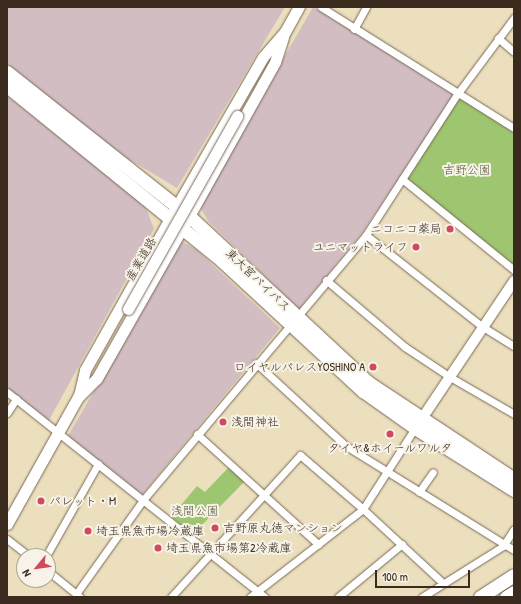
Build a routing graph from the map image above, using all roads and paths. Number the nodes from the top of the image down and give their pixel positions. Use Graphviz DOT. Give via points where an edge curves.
graph roads {
  1 [pos="299,7"];
  2 [pos="321,7"];
  3 [pos="366,7"];
  4 [pos="514,18"];
  5 [pos="354,29"];
  6 [pos="284,33"];
  7 [pos="498,38"];
  8 [pos="514,52"];
  9 [pos="7,72"];
  10 [pos="7,86"];
  11 [pos="458,93"];
  12 [pos="514,128"];
  13 [pos="402,179"];
  14 [pos="174,212"];
  15 [pos="186,222"];
  16 [pos="366,234"];
  17 [pos="514,270"];
  18 [pos="326,280"];
  19 [pos="514,281"];
  20 [pos="292,320"];
  21 [pos="484,327"];
  22 [pos="514,346"];
  23 [pos="256,363"];
  24 [pos="450,377"];
  25 [pos="7,392"];
  26 [pos="79,396"];
  27 [pos="16,399"];
  28 [pos="7,413"];
  29 [pos="514,414"];
  30 [pos="418,424"];
  31 [pos="58,433"];
  32 [pos="197,434"];
  33 [pos="98,464"];
  34 [pos="387,472"];
  35 [pos="433,472"];
  36 [pos="514,479"];
  37 [pos="514,490"];
  38 [pos="419,492"];
  39 [pos="264,495"];
  40 [pos="142,500"];
  41 [pos="363,509"];
  42 [pos="7,524"];
  43 [pos="514,529"];
  44 [pos="7,539"];
  45 [pos="318,544"];
  46 [pos="402,544"];
  47 [pos="504,544"];
  48 [pos="19,548"];
  49 [pos="51,548"];
  50 [pos="514,550"];
  51 [pos="210,554"];
  52 [pos="514,575"];
  53 [pos="56,577"];
  54 [pos="443,583"];
  55 [pos="514,583"];
  56 [pos="257,591"];
  57 [pos="514,592"];
  58 [pos="78,595"];
  59 [pos="171,597"];
  60 [pos="250,597"];
  61 [pos="265,597"];
  62 [pos="338,597"];
  63 [pos="422,597"];
  64 [pos="480,597"];
  65 [pos="492,597"];
  66 [pos="506,597"];
  1 -- 6 [label="main road, 産業道路"];
  2 -- 5 [label="street"];
  3 -- 5 [label="street"];
  4 -- 7 [label="street"];
  5 -- 11 [label="street"];
  6 -- 14 [label="main road" via="263,57"];
  6 -- 15 [label="main road" via="275,62"];
  6 -- 26 [label="main road, 産業道路, bridge"];
  7 -- 8 [label="street"];
  7 -- 11 [label="street"];
  9 -- 14 [label="highway, 東大宮バイパス"];
  10 -- 14 [label="highway, 東大宮バイパス"];
  11 -- 12 [label="street"];
  11 -- 13 [label="street"];
  13 -- 16 [label="street"];
  13 -- 17 [label="street"];
  14 -- 15 [label="highway, 東大宮バイパス"];
  14 -- 26 [label="main road" via="85,370"];
  15 -- 20 [label="highway, 東大宮バイパス"];
  15 -- 26 [label="main road" via="97,378"];
  16 -- 18 [label="street"];
  16 -- 21 [label="street"];
  18 -- 20 [label="street"];
  18 -- 24 [label="street" via="405,347"];
  19 -- 21 [label="street"];
  20 -- 23 [label="street"];
  20 -- 30 [label="highway, 東大宮バイパス"];
  21 -- 22 [label="street"];
  21 -- 24 [label="street"];
  23 -- 32 [label="street"];
  23 -- 34 [label="street" via="346,446"];
  24 -- 29 [label="street"];
  24 -- 30 [label="street"];
  25 -- 27 [label="street"];
  26 -- 31 [label="main road, 産業道路"];
  27 -- 28 [label="street"];
  27 -- 31 [label="street"];
  30 -- 34 [label="street"];
  30 -- 36 [label="highway, 東大宮バイパス"];
  30 -- 37 [label="highway, 東大宮バイパス"];
  31 -- 33 [label="street"];
  31 -- 42 [label="main road, 産業道路"];
  32 -- 39 [label="street"];
  32 -- 40 [label="street"];
  33 -- 40 [label="street"];
  33 -- 49 [label="street"];
  34 -- 38 [label="street"];
  34 -- 41 [label="street"];
  35 -- 38 [label="street"];
  38 -- 47 [label="street"];
  39 -- 41 [label="street" via="300,455"];
  39 -- 45 [label="street"];
  39 -- 51 [label="street"];
  40 -- 51 [label="street"];
  40 -- 58 [label="street"];
  41 -- 45 [label="street"];
  41 -- 46 [label="street"];
  43 -- 47 [label="street"];
  44 -- 48 [label="street"];
  45 -- 56 [label="street"];
  46 -- 54 [label="street"];
  46 -- 62 [label="street"];
  47 -- 50 [label="street"];
  47 -- 54 [label="street"];
  51 -- 56 [label="street"];
  51 -- 59 [label="street"];
  52 -- 64 [label="highway"];
  53 -- 58 [label="street"];
  54 -- 63 [label="street"];
  55 -- 65 [label="highway"];
  56 -- 60 [label="street"];
  56 -- 61 [label="street"];
  57 -- 66 [label="highway"];
}
